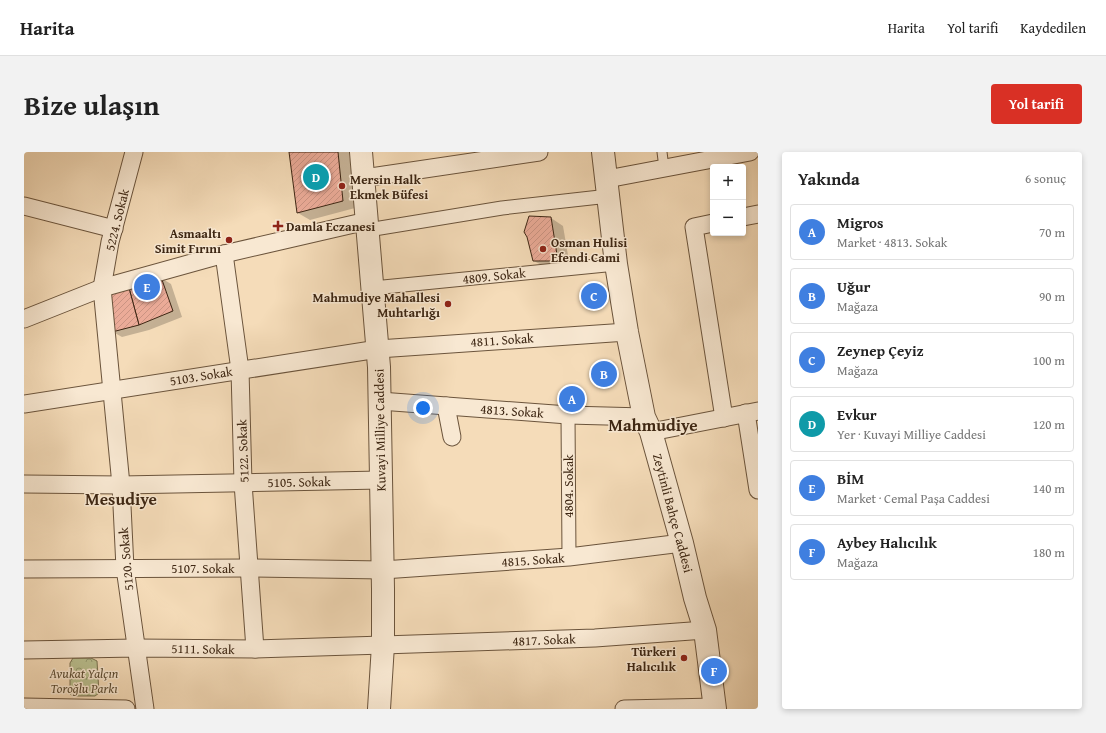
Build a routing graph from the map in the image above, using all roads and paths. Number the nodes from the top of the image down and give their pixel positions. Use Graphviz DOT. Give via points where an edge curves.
graph roads {
  1 [pos="134,152"];
  2 [pos="361,152"];
  3 [pos="539,152"];
  4 [pos="603,152"];
  5 [pos="750,152"];
  6 [pos="517,153"];
  7 [pos="457,158"];
  8 [pos="663,160"];
  9 [pos="364,178"];
  10 [pos="608,187"];
  11 [pos="24,206"];
  12 [pos="758,214"];
  13 [pos="746,216"];
  14 [pos="710,224"];
  15 [pos="368,225"];
  16 [pos="114,229"];
  17 [pos="224,254"];
  18 [pos="616,264"];
  19 [pos="102,288"];
  20 [pos="373,288"];
  21 [pos="24,319"];
  22 [pos="627,332"];
  23 [pos="378,349"];
  24 [pos="240,370"];
  25 [pos="111,390"];
  26 [pos="380,401"];
  27 [pos="24,404"];
  28 [pos="446,406"];
  29 [pos="752,412"];
  30 [pos="568,415"];
  31 [pos="724,418"];
  32 [pos="648,424"];
  33 [pos="452,437"];
  34 [pos="381,480"];
  35 [pos="243,483"];
  36 [pos="24,484"];
  37 [pos="121,486"];
  38 [pos="758,490"];
  39 [pos="682,542"];
  40 [pos="569,557"];
  41 [pos="125,568"];
  42 [pos="249,568"];
  43 [pos="24,569"];
  44 [pos="383,570"];
  45 [pos="705,630"];
  46 [pos="383,645"];
  47 [pos="136,648"];
  48 [pos="255,649"];
  49 [pos="24,650"];
  50 [pos="24,707"];
  51 [pos="46,708"];
  52 [pos="715,708"];
  53 [pos="126,709"];
  54 [pos="145,709"];
  55 [pos="379,709"];
  56 [pos="624,709"];
  1 -- 16 [label="street, 5224. Sokak"];
  2 -- 9 [label="street, Kuvayi Milliye Caddesi"];
  3 -- 6 [label="street"];
  4 -- 10 [label="street, Zeytinli Bahçe Caddesi"];
  5 -- 8 [label="street"];
  6 -- 7 [label="street"];
  7 -- 9 [label="street"];
  8 -- 10 [label="street"];
  9 -- 15 [label="street, Kuvayi Milliye Caddesi"];
  10 -- 15 [label="street" via="502,208"];
  10 -- 18 [label="street, Zeytinli Bahçe Caddesi"];
  11 -- 16 [label="street"];
  12 -- 13 [label="street"];
  14 -- 31 [label="street" via="694,227"];
  15 -- 17 [label="street"];
  15 -- 20 [label="street, Kuvayi Milliye Caddesi"];
  16 -- 19 [label="street, 5224. Sokak"];
  17 -- 19 [label="street"];
  17 -- 24 [label="street, 5122. Sokak"];
  18 -- 20 [label="street, 4809. Sokak"];
  18 -- 22 [label="street, Zeytinli Bahçe Caddesi"];
  19 -- 21 [label="street"];
  19 -- 25 [label="street, 5120. Sokak"];
  20 -- 23 [label="street, Kuvayi Milliye Caddesi"];
  22 -- 23 [label="street, 4811. Sokak"];
  22 -- 32 [label="street, Zeytinli Bahçe Caddesi"];
  23 -- 24 [label="street, 5103. Sokak"];
  23 -- 26 [label="street, Kuvayi Milliye Caddesi"];
  24 -- 25 [label="street, 5103. Sokak"];
  24 -- 35 [label="street, 5122. Sokak"];
  25 -- 27 [label="street, 5103. Sokak"];
  25 -- 37 [label="street, 5120. Sokak"];
  26 -- 28 [label="street, 4813. Sokak"];
  26 -- 34 [label="street, Kuvayi Milliye Caddesi"];
  28 -- 30 [label="street, 4813. Sokak"];
  28 -- 33 [label="street"];
  29 -- 31 [label="street, 4813. Sokak"];
  29 -- 38 [label="street"];
  30 -- 32 [label="street, 4813. Sokak"];
  30 -- 40 [label="street, 4804. Sokak"];
  31 -- 32 [label="street, 4813. Sokak"];
  32 -- 39 [label="street, Zeytinli Bahçe Caddesi"];
  34 -- 35 [label="street, 5105. Sokak"];
  34 -- 44 [label="street, Kuvayi Milliye Caddesi"];
  35 -- 37 [label="street, 5105. Sokak"];
  35 -- 42 [label="street, 5122. Sokak"];
  36 -- 37 [label="street, 5105. Sokak"];
  37 -- 41 [label="street, 5120. Sokak"];
  39 -- 40 [label="street, 4815. Sokak"];
  39 -- 45 [label="street, Zeytinli Bahçe Caddesi"];
  40 -- 44 [label="street, 4815. Sokak"];
  41 -- 42 [label="street, 5107. Sokak"];
  41 -- 43 [label="street, 5107. Sokak"];
  41 -- 47 [label="street, 5120. Sokak"];
  42 -- 44 [label="street, 5107. Sokak"];
  42 -- 48 [label="street, 5122. Sokak"];
  44 -- 46 [label="street, Kuvayi Milliye Caddesi"];
  45 -- 46 [label="street, 4817. Sokak" via="595,638"];
  45 -- 52 [label="street, Zeytinli Bahçe Caddesi"];
  46 -- 48 [label="street, 5111. Sokak"];
  46 -- 55 [label="street, Kuvayi Milliye Caddesi"];
  47 -- 48 [label="street, 5111. Sokak"];
  47 -- 49 [label="street, 5111. Sokak"];
  47 -- 54 [label="street, 5120. Sokak"];
  50 -- 51 [label="street"];
  51 -- 53 [label="street"];
  52 -- 56 [label="street"];
}
